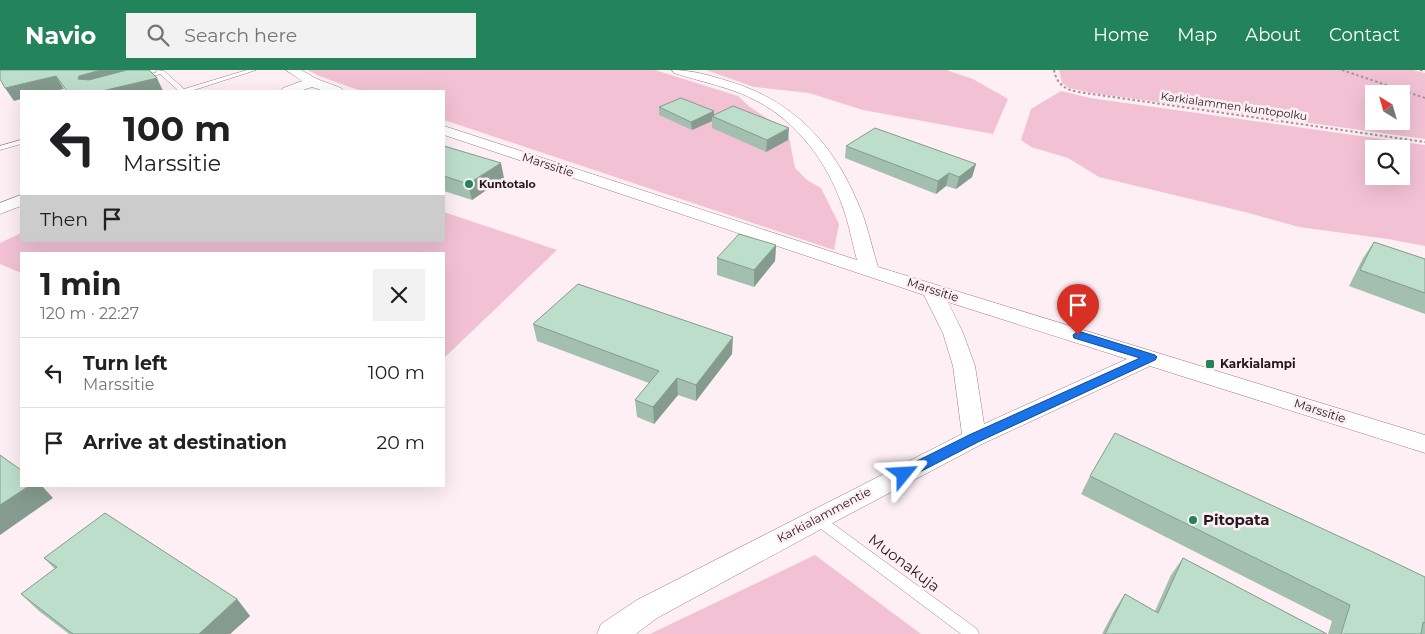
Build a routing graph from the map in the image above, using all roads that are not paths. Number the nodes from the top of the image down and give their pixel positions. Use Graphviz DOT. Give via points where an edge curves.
graph roads {
  1 [pos="252,70"];
  2 [pos="292,70"];
  3 [pos="678,70"];
  4 [pos="161,71"];
  5 [pos="135,79"];
  6 [pos="312,82"];
  7 [pos="183,90"];
  8 [pos="187,90"];
  9 [pos="291,90"];
  10 [pos="333,90"];
  11 [pos="445,130"];
  12 [pos="20,142"];
  13 [pos="0,148"];
  14 [pos="20,200"];
  15 [pos="0,209"];
  16 [pos="869,269"];
  17 [pos="932,291"];
  18 [pos="1151,357"];
  19 [pos="974,438"];
  20 [pos="1425,444"];
  21 [pos="816,519"];
  22 [pos="612,634"];
  23 [pos="972,634"];
  1 -- 8 [label="lane"];
  2 -- 6 [label="street"];
  3 -- 16 [label="street" via="760,97 779,108 806,132 834,171 850,204"];
  4 -- 5 [label="lane"];
  4 -- 7 [label="lane"];
  6 -- 9 [label="street"];
  6 -- 10 [label="street"];
  11 -- 16 [label="street, Marssitie"];
  12 -- 13 [label="lane"];
  14 -- 15 [label="street"];
  16 -- 17 [label="street, Marssitie"];
  17 -- 18 [label="street, Marssitie"];
  17 -- 19 [label="street" via="953,333 964,366"];
  18 -- 19 [label="street, Karkialammentie"];
  18 -- 20 [label="street, Marssitie"];
  19 -- 21 [label="street, Karkialammentie"];
  21 -- 22 [label="street, Karkialammentie" via="647,609"];
  21 -- 23 [label="lane, Muonakuja"];
}
